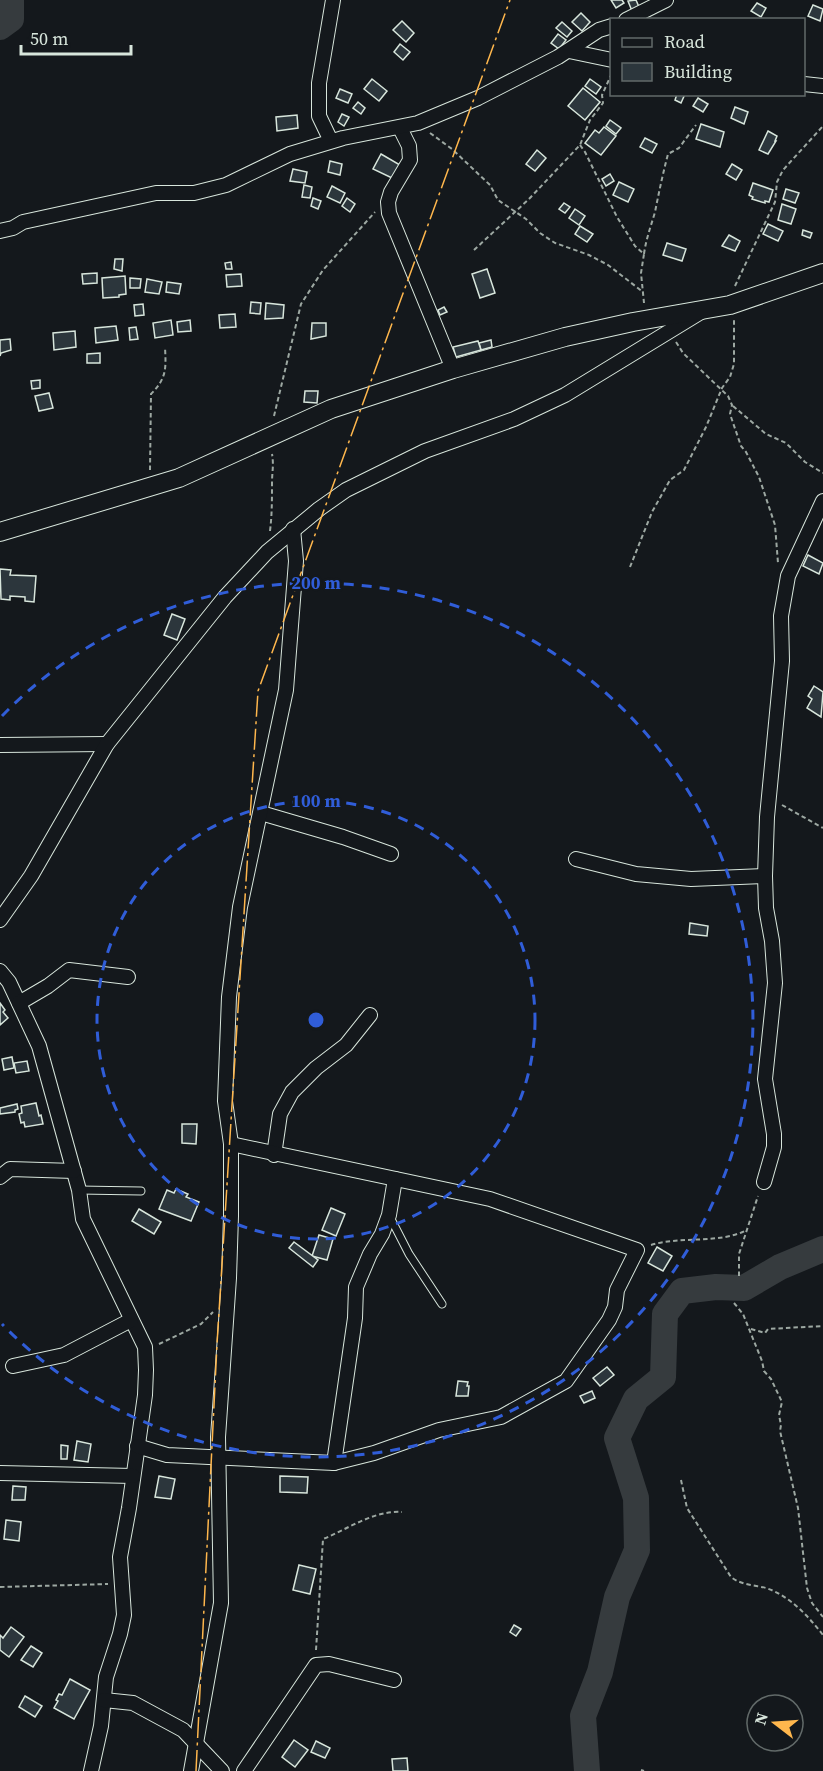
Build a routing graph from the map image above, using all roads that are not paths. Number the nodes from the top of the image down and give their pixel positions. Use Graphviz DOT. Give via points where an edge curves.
graph roads {
  1 [pos="333,0"];
  2 [pos="666,0"];
  3 [pos="630,18"];
  4 [pos="610,27"];
  5 [pos="569,51"];
  6 [pos="610,60"];
  7 [pos="805,84"];
  8 [pos="823,86"];
  9 [pos="400,128"];
  10 [pos="331,141"];
  11 [pos="0,231"];
  12 [pos="823,273"];
  13 [pos="706,309"];
  14 [pos="453,369"];
  15 [pos="823,501"];
  16 [pos="293,529"];
  17 [pos="0,532"];
  18 [pos="107,744"];
  19 [pos="0,745"];
  20 [pos="261,813"];
  21 [pos="391,854"];
  22 [pos="576,859"];
  23 [pos="765,876"];
  24 [pos="0,920"];
  25 [pos="0,971"];
  26 [pos="128,977"];
  27 [pos="19,1003"];
  28 [pos="370,1015"];
  29 [pos="231,1144"];
  30 [pos="274,1155"];
  31 [pos="74,1171"];
  32 [pos="0,1177"];
  33 [pos="395,1179"];
  34 [pos="764,1182"];
  35 [pos="79,1190"];
  36 [pos="141,1191"];
  37 [pos="389,1215"];
  38 [pos="442,1304"];
  39 [pos="131,1320"];
  40 [pos="13,1366"];
  41 [pos="137,1446"];
  42 [pos="219,1457"];
  43 [pos="334,1463"];
  44 [pos="0,1473"];
  45 [pos="133,1476"];
  46 [pos="394,1680"];
  47 [pos="104,1700"];
  48 [pos="195,1742"];
  49 [pos="91,1771"];
  50 [pos="191,1771"];
  51 [pos="222,1771"];
  52 [pos="243,1771"];
  1 -- 10 [label="street" via="319,83 318,116"];
  2 -- 3 [label="street"];
  4 -- 5 [label="street"];
  5 -- 6 [label="street"];
  5 -- 9 [label="street" via="478,98"];
  7 -- 8 [label="street"];
  9 -- 10 [label="street"];
  9 -- 14 [label="street" via="409,146 410,160 391,192 389,213"];
  10 -- 11 [label="street" via="290,154 226,185 194,193 156,193 23,222"];
  12 -- 13 [label="street"];
  13 -- 14 [label="street" via="565,337"];
  13 -- 16 [label="street" via="565,396 424,451 346,490"];
  14 -- 17 [label="street" via="331,409 179,478"];
  15 -- 23 [label="street" via="788,576 781,616 782,661"];
  16 -- 18 [label="street" via="225,597"];
  16 -- 20 [label="street" via="296,561 286,690"];
  18 -- 19 [label="street"];
  18 -- 24 [label="street" via="31,876"];
  20 -- 21 [label="street"];
  20 -- 29 [label="street" via="240,907 229,997 225,1101"];
  22 -- 23 [label="street" via="636,874 691,879"];
  23 -- 34 [label="street" via="774,982 765,1079 774,1147"];
  25 -- 27 [label="street"];
  26 -- 27 [label="street" via="69,970"];
  27 -- 31 [label="street" via="39,1046"];
  28 -- 30 [label="street" via="346,1045 292,1092 280,1114"];
  29 -- 30 [label="street"];
  29 -- 42 [label="street"];
  30 -- 33 [label="street"];
  31 -- 32 [label="street" via="10,1169"];
  31 -- 35 [label="street"];
  33 -- 37 [label="street"];
  33 -- 43 [label="street" via="490,1199 637,1250 617,1290 609,1320 566,1381 501,1417 439,1430"];
  35 -- 36 [label="lane"];
  35 -- 39 [label="street" via="84,1219"];
  37 -- 38 [label="lane"];
  37 -- 43 [label="street" via="356,1287"];
  39 -- 40 [label="street" via="64,1355"];
  39 -- 41 [label="street" via="145,1347 145,1395"];
  41 -- 42 [label="street" via="167,1455"];
  41 -- 45 [label="street"];
  42 -- 43 [label="street"];
  42 -- 48 [label="street" via="221,1603"];
  44 -- 45 [label="street"];
  45 -- 47 [label="street" via="120,1557 124,1615 106,1677"];
  46 -- 52 [label="street" via="329,1664 316,1665"];
  47 -- 48 [label="street" via="133,1703 183,1730"];
  47 -- 49 [label="street"];
  48 -- 50 [label="street"];
  48 -- 51 [label="street"];
}
